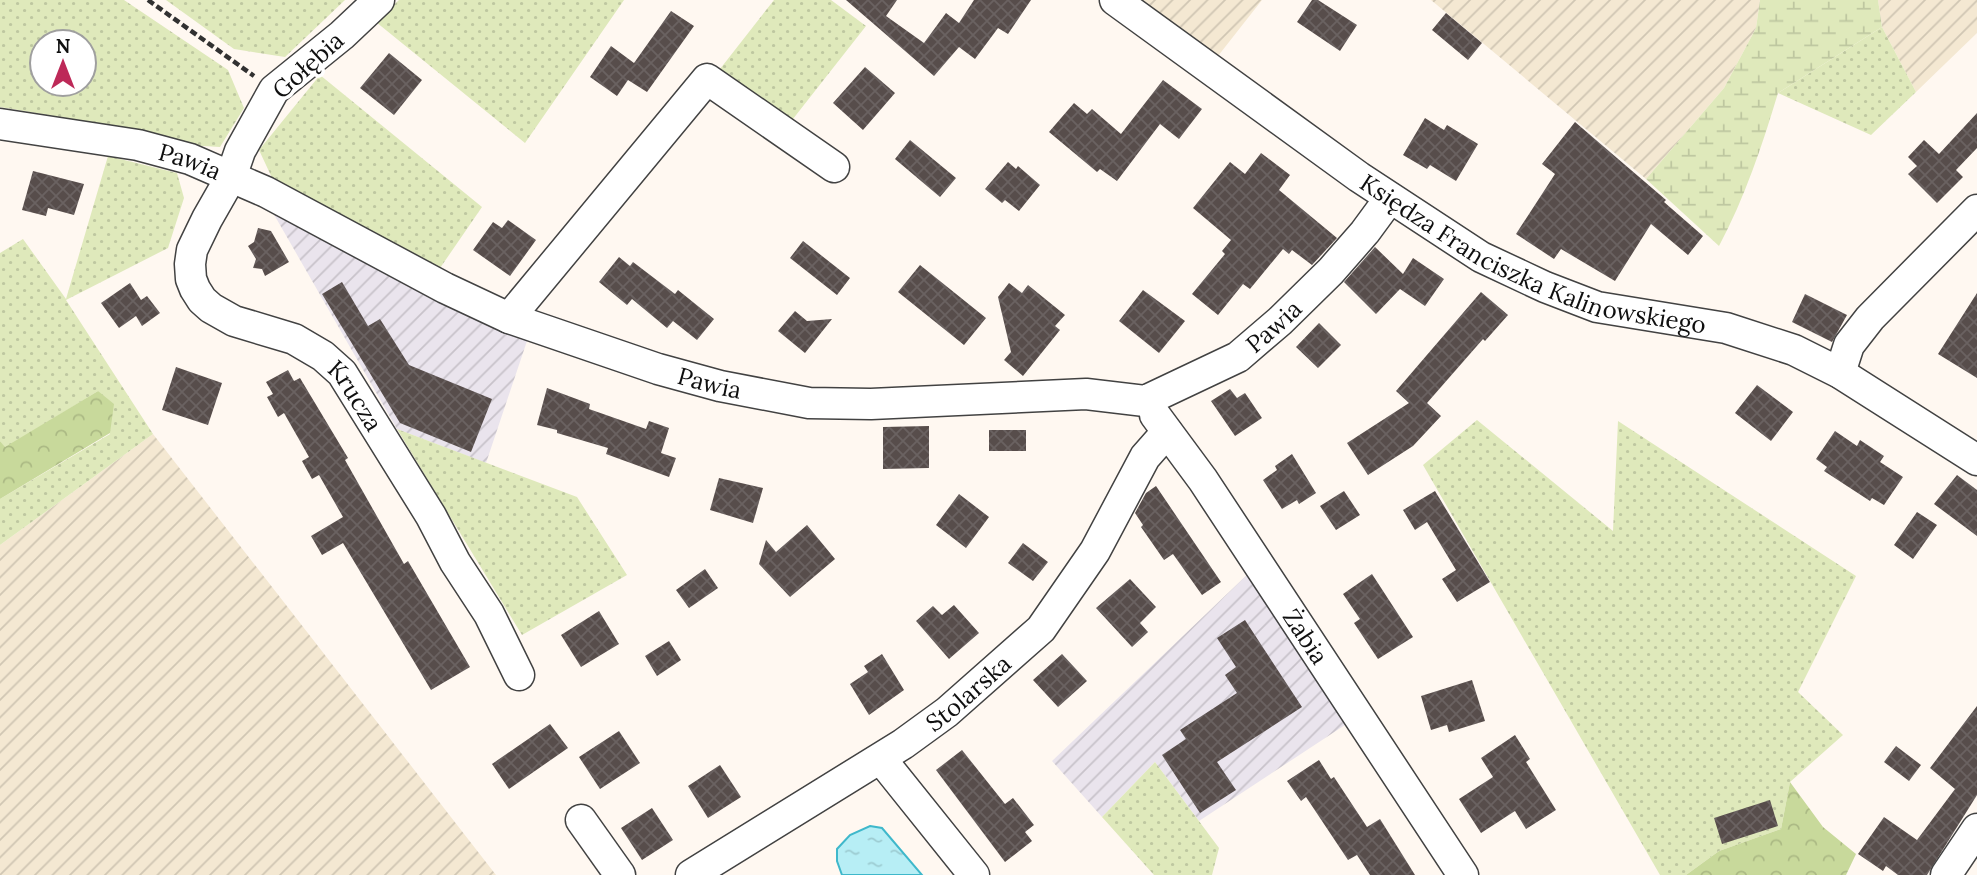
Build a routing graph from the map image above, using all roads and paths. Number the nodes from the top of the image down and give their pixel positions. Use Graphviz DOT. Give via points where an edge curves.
graph roads {
  1 [pos="148,0"];
  2 [pos="379,0"];
  3 [pos="1115,0"];
  4 [pos="274,90"];
  5 [pos="0,124"];
  6 [pos="834,167"];
  7 [pos="231,177"];
  8 [pos="1390,198"];
  9 [pos="1977,210"];
  10 [pos="509,318"];
  11 [pos="1840,373"];
  12 [pos="1145,401"];
  13 [pos="1167,432"];
  14 [pos="1977,460"];
  15 [pos="519,675"];
  16 [pos="881,759"];
  17 [pos="581,820"];
  18 [pos="1977,829"];
  19 [pos="620,875"];
  20 [pos="691,875"];
  21 [pos="974,875"];
  22 [pos="1463,875"];
  23 [pos="1946,875"];
  1 -- 4 [label="path"];
  2 -- 4 [label="street, Gołębia"];
  3 -- 8 [label="street, Księdza Franciszka Kalinowskiego"];
  4 -- 7 [label="street, Gołębia" via="240,150"];
  5 -- 7 [label="street, Pawia" via="138,145 190,159"];
  6 -- 10 [label="street" via="707,79"];
  7 -- 10 [label="street, Pawia"];
  7 -- 15 [label="street, Krucza" via="192,250 191,279 202,300 234,321 294,339 342,373 489,614"];
  8 -- 11 [label="street, Księdza Franciszka Kalinowskiego" via="1481,257 1545,287 1597,307 1726,328 1794,350"];
  8 -- 12 [label="street, Pawia" via="1331,271 1238,357"];
  9 -- 11 [label="street" via="1870,318 1849,345"];
  10 -- 12 [label="street, Pawia" via="658,369 809,403 1074,394"];
  11 -- 14 [label="street, Księdza Franciszka Kalinowskiego"];
  12 -- 13 [label="street, Żabia"];
  13 -- 16 [label="street, Stolarska" via="1145,457 1095,551 1041,629 947,712"];
  13 -- 22 [label="street, Żabia"];
  16 -- 20 [label="street, Stolarska"];
  16 -- 21 [label="street"];
  17 -- 19 [label="street"];
  18 -- 23 [label="street"];
}
